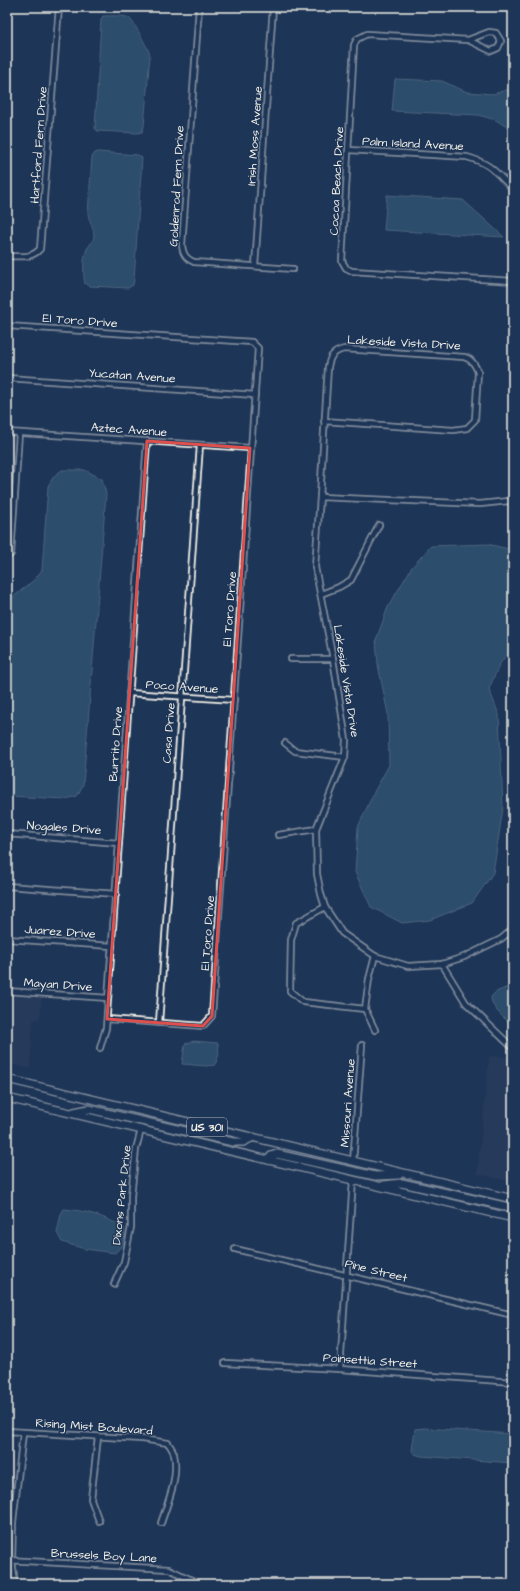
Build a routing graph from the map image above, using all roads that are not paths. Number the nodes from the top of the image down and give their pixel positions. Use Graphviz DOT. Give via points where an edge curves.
graph roads {
  1 [pos="59,7"];
  2 [pos="199,7"];
  3 [pos="273,7"];
  4 [pos="468,40"];
  5 [pos="348,150"];
  6 [pos="513,189"];
  7 [pos="7,256"];
  8 [pos="255,266"];
  9 [pos="293,269"];
  10 [pos="513,281"];
  11 [pos="7,326"];
  12 [pos="7,378"];
  13 [pos="255,395"];
  14 [pos="324,421"];
  15 [pos="7,432"];
  16 [pos="19,433"];
  17 [pos="147,441"];
  18 [pos="200,444"];
  19 [pos="250,448"];
  20 [pos="320,497"];
  21 [pos="513,502"];
  22 [pos="7,506"];
  23 [pos="14,507"];
  24 [pos="379,525"];
  25 [pos="7,556"];
  26 [pos="321,594"];
  27 [pos="291,659"];
  28 [pos="333,659"];
  29 [pos="129,693"];
  30 [pos="181,697"];
  31 [pos="234,700"];
  32 [pos="285,743"];
  33 [pos="345,757"];
  34 [pos="316,829"];
  35 [pos="7,834"];
  36 [pos="278,835"];
  37 [pos="119,842"];
  38 [pos="7,886"];
  39 [pos="116,894"];
  40 [pos="325,907"];
  41 [pos="513,929"];
  42 [pos="7,938"];
  43 [pos="112,946"];
  44 [pos="375,956"];
  45 [pos="442,964"];
  46 [pos="7,991"];
  47 [pos="108,998"];
  48 [pos="365,1009"];
  49 [pos="107,1019"];
  50 [pos="159,1023"];
  51 [pos="375,1030"];
  52 [pos="362,1045"];
  53 [pos="100,1048"];
  54 [pos="513,1048"];
  55 [pos="7,1079"];
  56 [pos="7,1098"];
  57 [pos="71,1113"];
  58 [pos="141,1130"];
  59 [pos="251,1138"];
  60 [pos="269,1160"];
  61 [pos="353,1162"];
  62 [pos="408,1175"];
  63 [pos="353,1180"];
  64 [pos="378,1185"];
  65 [pos="513,1200"];
  66 [pos="513,1208"];
  67 [pos="513,1218"];
  68 [pos="234,1249"];
  69 [pos="347,1274"];
  70 [pos="114,1284"];
  71 [pos="513,1315"];
  72 [pos="225,1363"];
  73 [pos="340,1369"];
  74 [pos="513,1382"];
  75 [pos="7,1431"];
  76 [pos="23,1433"];
  77 [pos="98,1437"];
  78 [pos="99,1521"];
  79 [pos="161,1523"];
  80 [pos="10,1560"];
  81 [pos="15,1584"];
  82 [pos="195,1584"];
  1 -- 7 [label="street, Hartford Fern Drive" via="40,249 25,257"];
  2 -- 8 [label="street, Goldenrod Fern Drive" via="183,254 194,262"];
  3 -- 8 [label="street, Irish Moss Avenue"];
  4 -- 4 [label="street, Cocoa Beach Drive" via="491,51 498,48 501,41 496,33 489,32"];
  4 -- 5 [label="street, Cocoa Beach Drive" via="367,34 357,39 354,45"];
  5 -- 6 [label="street, Palm Island Avenue" via="467,157 482,161 491,167"];
  5 -- 10 [label="street, Cocoa Beach Drive" via="342,261 346,268 352,271"];
  8 -- 9 [label="street, Goldenrod Fern Drive"];
  11 -- 13 [label="street, El Toro Drive" via="252,342 258,348"];
  12 -- 13 [label="street, Yucatan Avenue"];
  13 -- 19 [label="street, El Toro Drive"];
  14 -- 14 [label="street, Lakeside Vista Drive" via="453,430 467,428 475,420 478,372 476,366 473,361 464,357 344,349 337,351 329,360"];
  14 -- 20 [label="street, Lakeside Vista Drive"];
  15 -- 16 [label="street, Aztec Avenue"];
  16 -- 17 [label="street, Aztec Avenue"];
  16 -- 23 [label="street"];
  17 -- 18 [label="street, Aztec Avenue"];
  17 -- 29 [label="street, Burrito Drive"];
  18 -- 19 [label="street, Aztec Avenue"];
  18 -- 30 [label="street, Casa Drive"];
  19 -- 31 [label="street, El Toro Drive"];
  20 -- 21 [label="street" via="480,504"];
  20 -- 26 [label="street, Lakeside Vista Drive" via="315,567"];
  22 -- 23 [label="street"];
  23 -- 25 [label="street" via="11,554"];
  24 -- 26 [label="street" via="351,580"];
  26 -- 28 [label="street, Lakeside Vista Drive"];
  27 -- 28 [label="street"];
  28 -- 33 [label="street, Lakeside Vista Drive" via="346,740"];
  29 -- 30 [label="street, Poco Avenue"];
  29 -- 37 [label="street, Burrito Drive"];
  30 -- 31 [label="street, Poco Avenue"];
  30 -- 50 [label="street, Casa Drive"];
  31 -- 50 [label="street, El Toro Drive" via="212,1016 203,1026"];
  32 -- 33 [label="street" via="295,751"];
  33 -- 34 [label="street, Lakeside Vista Drive"];
  34 -- 36 [label="street"];
  34 -- 40 [label="street, Lakeside Vista Drive" via="317,874"];
  35 -- 37 [label="street, Nogales Drive"];
  37 -- 39 [label="street, Burrito Drive"];
  38 -- 39 [label="street"];
  39 -- 43 [label="street, Burrito Drive"];
  40 -- 44 [label="street, Lakeside Vista Drive" via="342,933"];
  40 -- 48 [label="street" via="296,924 291,940 290,991 303,1002"];
  41 -- 45 [label="street, Lakeside Vista Drive" via="501,939 464,957"];
  42 -- 43 [label="street, Juarez Drive"];
  43 -- 47 [label="street, Burrito Drive"];
  44 -- 45 [label="street, Lakeside Vista Drive" via="408,966"];
  44 -- 48 [label="street"];
  45 -- 54 [label="street" via="466,1003"];
  46 -- 47 [label="street, Mayan Drive"];
  47 -- 49 [label="street, Burrito Drive"];
  48 -- 51 [label="street"];
  49 -- 50 [label="street, El Toro Drive"];
  49 -- 53 [label="street, Burrito Drive"];
  52 -- 61 [label="street, Missouri Avenue"];
  55 -- 59 [label="main road, US 301"];
  56 -- 57 [label="main road, US 301"];
  57 -- 58 [label="main road, US 301"];
  57 -- 59 [label="main road" via="89,1109 233,1142 243,1142"];
  58 -- 60 [label="main road, US 301"];
  58 -- 70 [label="street, Dixons Park Drive" via="136,1149 131,1196 131,1227 124,1262"];
  59 -- 61 [label="main road, US 301"];
  60 -- 62 [label="main road" via="277,1154 375,1176"];
  60 -- 63 [label="main road, US 301"];
  61 -- 62 [label="main road, US 301"];
  62 -- 65 [label="main road, US 301"];
  63 -- 64 [label="main road, US 301"];
  63 -- 69 [label="street"];
  64 -- 66 [label="main road" via="402,1183"];
  64 -- 67 [label="main road, US 301"];
  68 -- 69 [label="street, Pine Street"];
  69 -- 71 [label="street, Pine Street"];
  69 -- 73 [label="street"];
  72 -- 73 [label="street, Poinsettia Street"];
  73 -- 74 [label="street, Poinsettia Street"];
  75 -- 76 [label="street, Rising Mist Boulevard"];
  76 -- 77 [label="street, Rising Mist Boulevard"];
  76 -- 80 [label="street"];
  77 -- 78 [label="street" via="91,1499"];
  77 -- 79 [label="street, Rising Mist Boulevard" via="168,1443 174,1453 175,1467 172,1492"];
  80 -- 81 [label="street"];
  80 -- 82 [label="street, Brussels Boy Lane" via="169,1569"];
}
